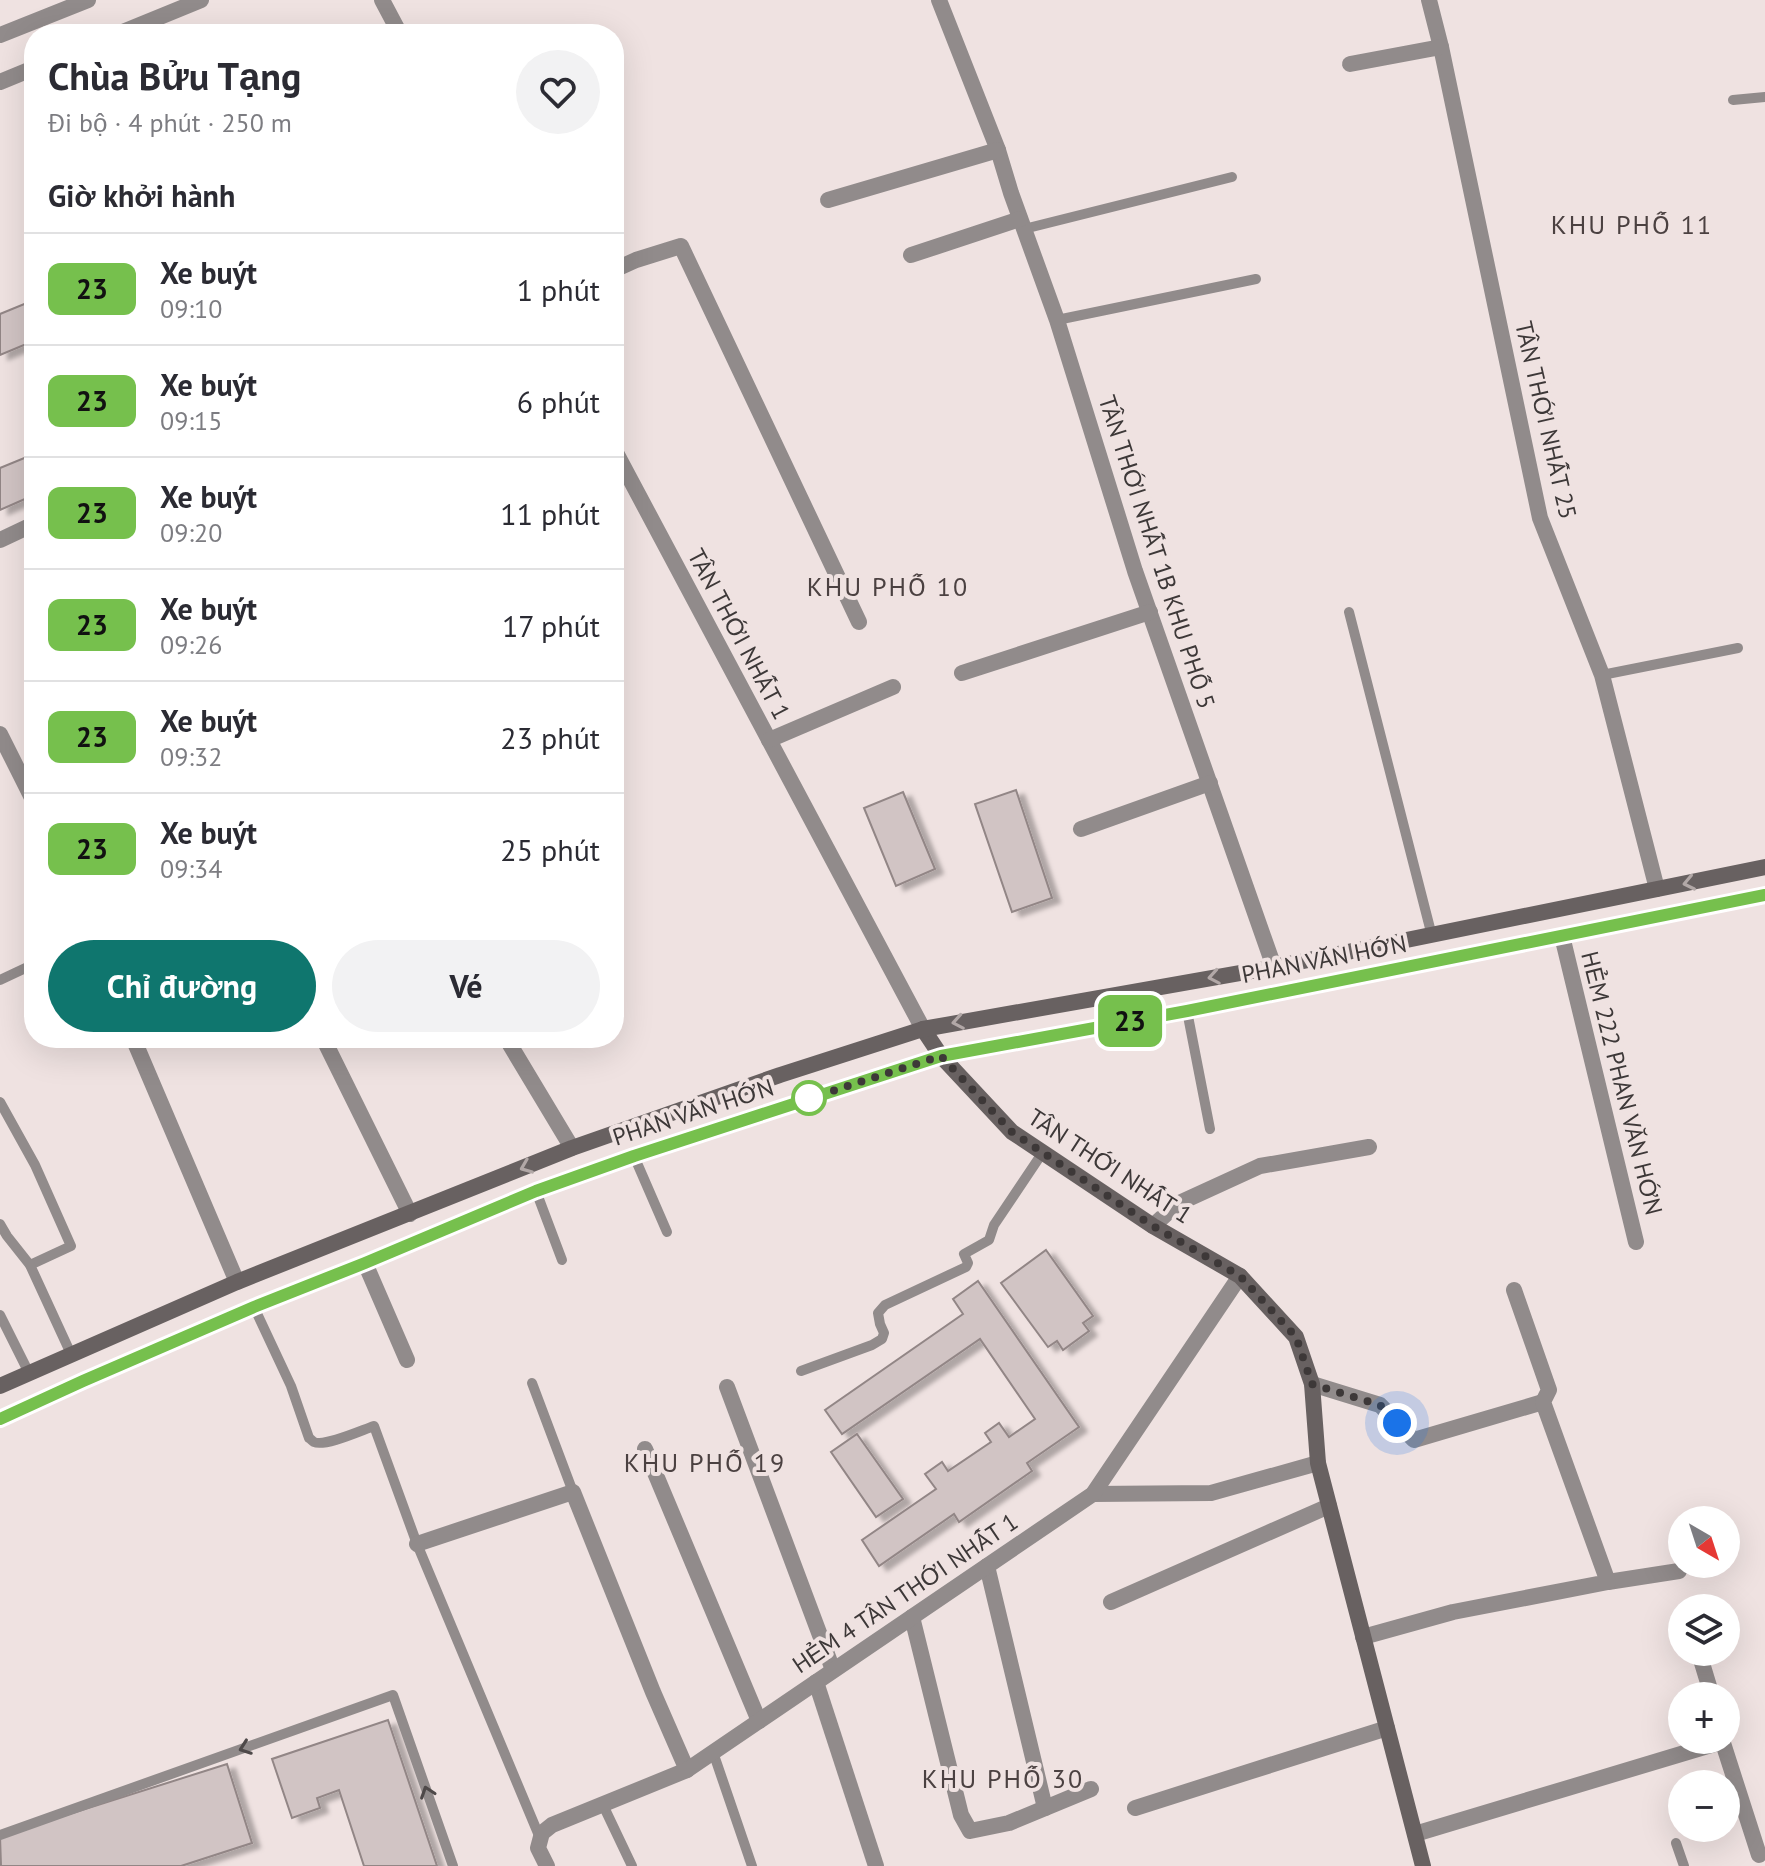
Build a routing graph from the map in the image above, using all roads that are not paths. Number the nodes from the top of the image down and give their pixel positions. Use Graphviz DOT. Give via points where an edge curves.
graph roads {
  1 [pos="88,0"];
  2 [pos="201,0"];
  3 [pos="382,0"];
  4 [pos="939,0"];
  5 [pos="1429,0"];
  6 [pos="28,24"];
  7 [pos="142,24"];
  8 [pos="395,24"];
  9 [pos="24,25"];
  10 [pos="0,35"];
  11 [pos="1441,47"];
  12 [pos="1350,64"];
  13 [pos="24,72"];
  14 [pos="0,82"];
  15 [pos="1765,97"];
  16 [pos="1733,100"];
  17 [pos="998,150"];
  18 [pos="1232,177"];
  19 [pos="828,200"];
  20 [pos="1022,224"];
  21 [pos="911,255"];
  22 [pos="624,265"];
  23 [pos="1256,279"];
  24 [pos="1057,320"];
  25 [pos="624,468"];
  26 [pos="24,529"];
  27 [pos="0,540"];
  28 [pos="1150,612"];
  29 [pos="1349,612"];
  30 [pos="859,622"];
  31 [pos="1738,648"];
  32 [pos="962,673"];
  33 [pos="1602,675"];
  34 [pos="893,687"];
  35 [pos="0,734"];
  36 [pos="769,740"];
  37 [pos="24,782"];
  38 [pos="1210,783"];
  39 [pos="1081,829"];
  40 [pos="1765,867"];
  41 [pos="1657,889"];
  42 [pos="1765,895"];
  43 [pos="1432,936"];
  44 [pos="1562,936"];
  45 [pos="1274,967"];
  46 [pos="24,969"];
  47 [pos="0,980"];
  48 [pos="1187,1011"];
  49 [pos="923,1029"];
  50 [pos="137,1048"];
  51 [pos="329,1048"];
  52 [pos="512,1048"];
  53 [pos="941,1056"];
  54 [pos="0,1102"];
  55 [pos="1210,1129"];
  56 [pos="1369,1147"];
  57 [pos="572,1148"];
  58 [pos="1043,1152"];
  59 [pos="634,1156"];
  60 [pos="536,1191"];
  61 [pos="410,1214"];
  62 [pos="0,1224"];
  63 [pos="1153,1226"];
  64 [pos="667,1232"];
  65 [pos="1636,1242"];
  66 [pos="562,1260"];
  67 [pos="365,1263"];
  68 [pos="30,1265"];
  69 [pos="1240,1276"];
  70 [pos="237,1282"];
  71 [pos="1514,1290"];
  72 [pos="254,1307"];
  73 [pos="0,1315"];
  74 [pos="71,1354"];
  75 [pos="407,1360"];
  76 [pos="801,1371"];
  77 [pos="29,1373"];
  78 [pos="532,1383"];
  79 [pos="1312,1384"];
  80 [pos="0,1386"];
  81 [pos="727,1387"];
  82 [pos="1543,1402"];
  83 [pos="0,1419"];
  84 [pos="645,1449"];
  85 [pos="1318,1463"];
  86 [pos="573,1492"];
  87 [pos="1093,1494"];
  88 [pos="1329,1506"];
  89 [pos="417,1544"];
  90 [pos="987,1566"];
  91 [pos="1668,1573"];
  92 [pos="1608,1582"];
  93 [pos="1111,1602"];
  94 [pos="912,1617"];
  95 [pos="1363,1637"];
  96 [pos="833,1670"];
  97 [pos="816,1682"];
  98 [pos="759,1721"];
  99 [pos="1387,1728"];
  100 [pos="713,1752"];
  101 [pos="1679,1754"];
  102 [pos="1726,1754"];
  103 [pos="687,1770"];
  104 [pos="1091,1789"];
  105 [pos="603,1805"];
  106 [pos="1045,1808"];
  107 [pos="1135,1808"];
  108 [pos="1415,1834"];
  109 [pos="0,1835"];
  110 [pos="540,1838"];
  111 [pos="1676,1843"];
  112 [pos="1759,1855"];
  113 [pos="453,1866"];
  114 [pos="547,1866"];
  115 [pos="632,1866"];
  116 [pos="752,1866"];
  117 [pos="876,1866"];
  118 [pos="1423,1866"];
  119 [pos="1684,1866"];
  1 -- 6 [label="street"];
  2 -- 7 [label="street"];
  3 -- 8 [label="street"];
  4 -- 17 [label="street, TÂN THỚI NHẤT 1B KHU PHỐ 5"];
  5 -- 11 [label="street, TÂN THỚI NHẤT 25"];
  9 -- 10 [label="street"];
  11 -- 12 [label="street"];
  11 -- 33 [label="street, TÂN THỚI NHẤT 25" via="1540,518"];
  13 -- 14 [label="street"];
  15 -- 16 [label="lane"];
  17 -- 19 [label="street"];
  17 -- 20 [label="street, TÂN THỚI NHẤT 1B KHU PHỐ 5"];
  18 -- 20 [label="lane"];
  20 -- 21 [label="street"];
  20 -- 24 [label="street, TÂN THỚI NHẤT 1B KHU PHỐ 5"];
  22 -- 30 [label="street" via="681,246"];
  23 -- 24 [label="lane"];
  24 -- 28 [label="street, TÂN THỚI NHẤT 1B KHU PHỐ 5"];
  25 -- 36 [label="street, TÂN THỚI NHẤT 1"];
  26 -- 27 [label="street"];
  28 -- 32 [label="street"];
  28 -- 38 [label="street, TÂN THỚI NHẤT 1B KHU PHỐ 5"];
  29 -- 43 [label="lane"];
  31 -- 33 [label="lane"];
  33 -- 41 [label="street, TÂN THỚI NHẤT 25"];
  34 -- 36 [label="street"];
  35 -- 37 [label="street"];
  36 -- 49 [label="street, TÂN THỚI NHẤT 1"];
  38 -- 39 [label="street"];
  38 -- 45 [label="street, TÂN THỚI NHẤT 1B KHU PHỐ 5"];
  40 -- 41 [label="main road, PHAN VĂN HỚN, one-way"];
  41 -- 43 [label="main road, PHAN VĂN HỚN"];
  42 -- 44 [label="main road, PHAN VĂN HỚN"];
  43 -- 45 [label="main road, PHAN VĂN HỚN"];
  44 -- 48 [label="main road, PHAN VĂN HỚN"];
  44 -- 65 [label="street, HẺM 222 PHAN VĂN HỚN"];
  45 -- 49 [label="main road, PHAN VĂN HỚN, one-way"];
  46 -- 47 [label="lane"];
  48 -- 53 [label="main road, PHAN VĂN HỚN"];
  48 -- 55 [label="lane"];
  49 -- 53 [label="main road, TÂN THỚI NHẤT 1"];
  49 -- 57 [label="main road, PHAN VĂN HỚN"];
  50 -- 70 [label="street"];
  51 -- 61 [label="street"];
  52 -- 57 [label="street"];
  53 -- 58 [label="main road, TÂN THỚI NHẤT 1" via="1012,1132"];
  53 -- 59 [label="main road, PHAN VĂN HỚN"];
  54 -- 68 [label="lane" via="71,1246"];
  56 -- 63 [label="street" via="1260,1166 1177,1204"];
  57 -- 61 [label="main road, PHAN VĂN HỚN, one-way"];
  58 -- 63 [label="main road, TÂN THỚI NHẤT 1"];
  58 -- 76 [label="lane" via="989,1240 964,1254 966,1267 885,1305 878,1313 882,1339"];
  59 -- 60 [label="main road, PHAN VĂN HỚN"];
  59 -- 64 [label="lane"];
  60 -- 66 [label="lane"];
  60 -- 67 [label="main road, PHAN VĂN HỚN"];
  61 -- 70 [label="main road, PHAN VĂN HỚN"];
  62 -- 68 [label="lane"];
  63 -- 69 [label="main road, TÂN THỚI NHẤT 1"];
  67 -- 72 [label="main road, PHAN VĂN HỚN"];
  67 -- 75 [label="street"];
  68 -- 74 [label="lane"];
  69 -- 79 [label="main road, TÂN THỚI NHẤT 1" via="1296,1337"];
  69 -- 87 [label="street, HẺM 4 TÂN THỚI NHẤT 1"];
  70 -- 74 [label="main road, PHAN VĂN HỚN"];
  71 -- 82 [label="street" via="1549,1390"];
  72 -- 83 [label="main road, PHAN VĂN HỚN"];
  72 -- 89 [label="lane" via="313,1442 374,1426"];
  73 -- 77 [label="lane"];
  74 -- 77 [label="main road, PHAN VĂN HỚN"];
  77 -- 80 [label="main road, PHAN VĂN HỚN"];
  78 -- 86 [label="lane"];
  79 -- 82 [label="street" via="1380,1405 1414,1440"];
  79 -- 85 [label="main road, TÂN THỚI NHẤT 1"];
  81 -- 96 [label="street"];
  82 -- 92 [label="street"];
  84 -- 98 [label="street"];
  85 -- 87 [label="street" via="1211,1493"];
  85 -- 88 [label="main road, TÂN THỚI NHẤT 1"];
  86 -- 89 [label="street"];
  86 -- 103 [label="street"];
  87 -- 90 [label="street, HẺM 4 TÂN THỚI NHẤT 1"];
  88 -- 93 [label="street"];
  88 -- 95 [label="main road, TÂN THỚI NHẤT 1"];
  89 -- 110 [label="lane"];
  90 -- 94 [label="street, HẺM 4 TÂN THỚI NHẤT 1"];
  90 -- 106 [label="street"];
  91 -- 92 [label="street"];
  92 -- 95 [label="street" via="1453,1612"];
  94 -- 96 [label="street, HẺM 4 TÂN THỚI NHẤT 1"];
  94 -- 106 [label="street" via="961,1815 970,1831"];
  95 -- 99 [label="main road, TÂN THỚI NHẤT 1"];
  96 -- 97 [label="street, HẺM 4 TÂN THỚI NHẤT 1"];
  97 -- 98 [label="street, HẺM 4 TÂN THỚI NHẤT 1"];
  97 -- 117 [label="street"];
  98 -- 100 [label="street, HẺM 4 TÂN THỚI NHẤT 1"];
  99 -- 107 [label="street"];
  99 -- 108 [label="main road, TÂN THỚI NHẤT 1"];
  100 -- 103 [label="street, HẺM 4 TÂN THỚI NHẤT 1"];
  100 -- 116 [label="lane"];
  101 -- 108 [label="street"];
  102 -- 112 [label="street"];
  103 -- 105 [label="street, HẺM 4 TÂN THỚI NHẤT 1"];
  104 -- 106 [label="street"];
  105 -- 110 [label="street, HẺM 4 TÂN THỚI NHẤT 1" via="552,1825"];
  105 -- 115 [label="lane"];
  108 -- 118 [label="main road, TÂN THỚI NHẤT 1"];
  113 -- 109 [label="lane, one-way" via="393,1695"];
  110 -- 114 [label="street" via="538,1848"];
  111 -- 119 [label="lane"];
}
